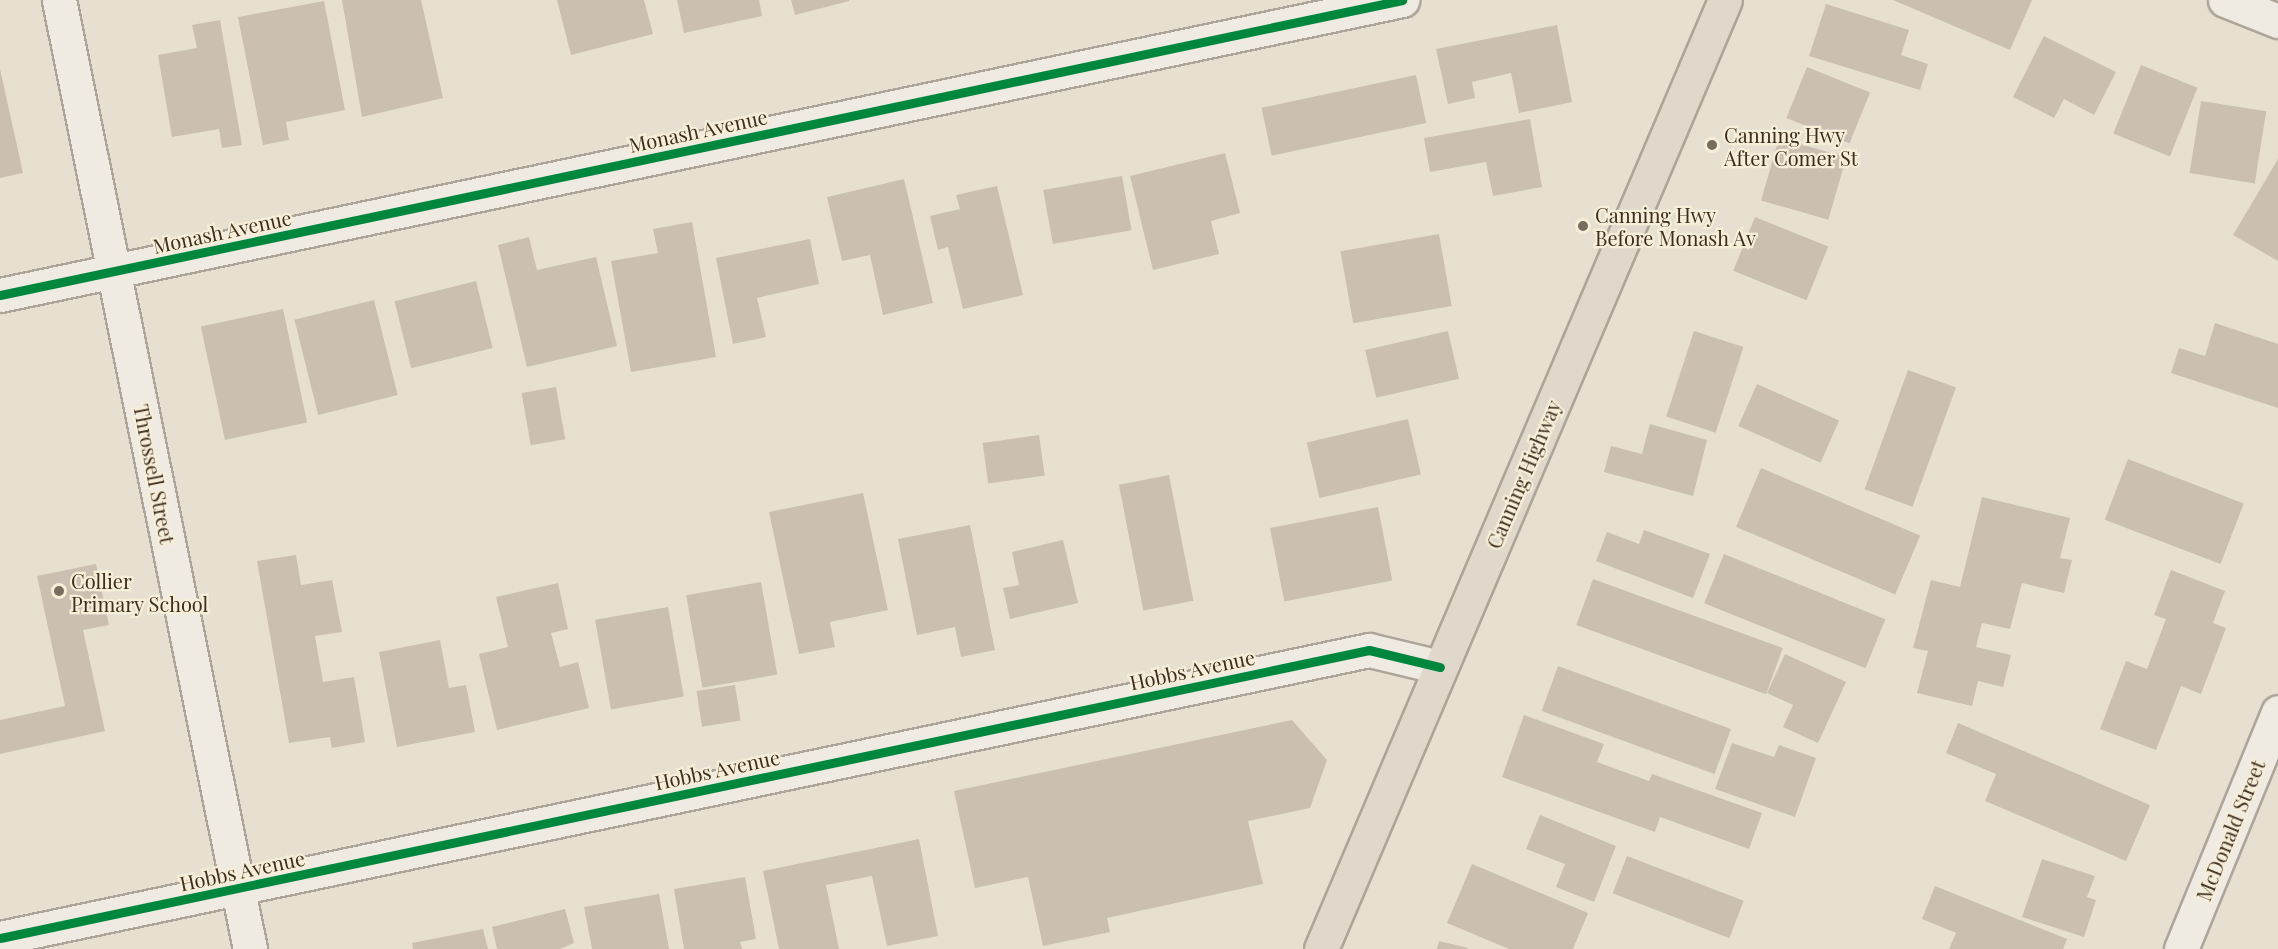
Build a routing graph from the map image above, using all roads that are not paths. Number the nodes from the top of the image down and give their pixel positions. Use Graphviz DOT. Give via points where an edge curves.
graph roads {
  1 [pos="59,0"];
  2 [pos="1402,0"];
  3 [pos="1725,0"];
  4 [pos="2225,0"];
  5 [pos="2278,21"];
  6 [pos="115,272"];
  7 [pos="0,295"];
  8 [pos="1440,667"];
  9 [pos="2278,712"];
  10 [pos="236,890"];
  11 [pos="0,938"];
  12 [pos="250,949"];
  13 [pos="1321,949"];
  14 [pos="2181,949"];
  1 -- 6 [label="street, Throssell Street"];
  2 -- 6 [label="street, Monash Avenue"];
  3 -- 8 [label="highway, Canning Highway"];
  4 -- 5 [label="street"];
  6 -- 7 [label="street, Monash Avenue"];
  6 -- 10 [label="street, Throssell Street"];
  8 -- 10 [label="street, Hobbs Avenue" via="1369,650"];
  8 -- 13 [label="highway, Canning Highway"];
  9 -- 14 [label="street, McDonald Street"];
  10 -- 11 [label="street, Hobbs Avenue"];
  10 -- 12 [label="street, Throssell Street"];
}
